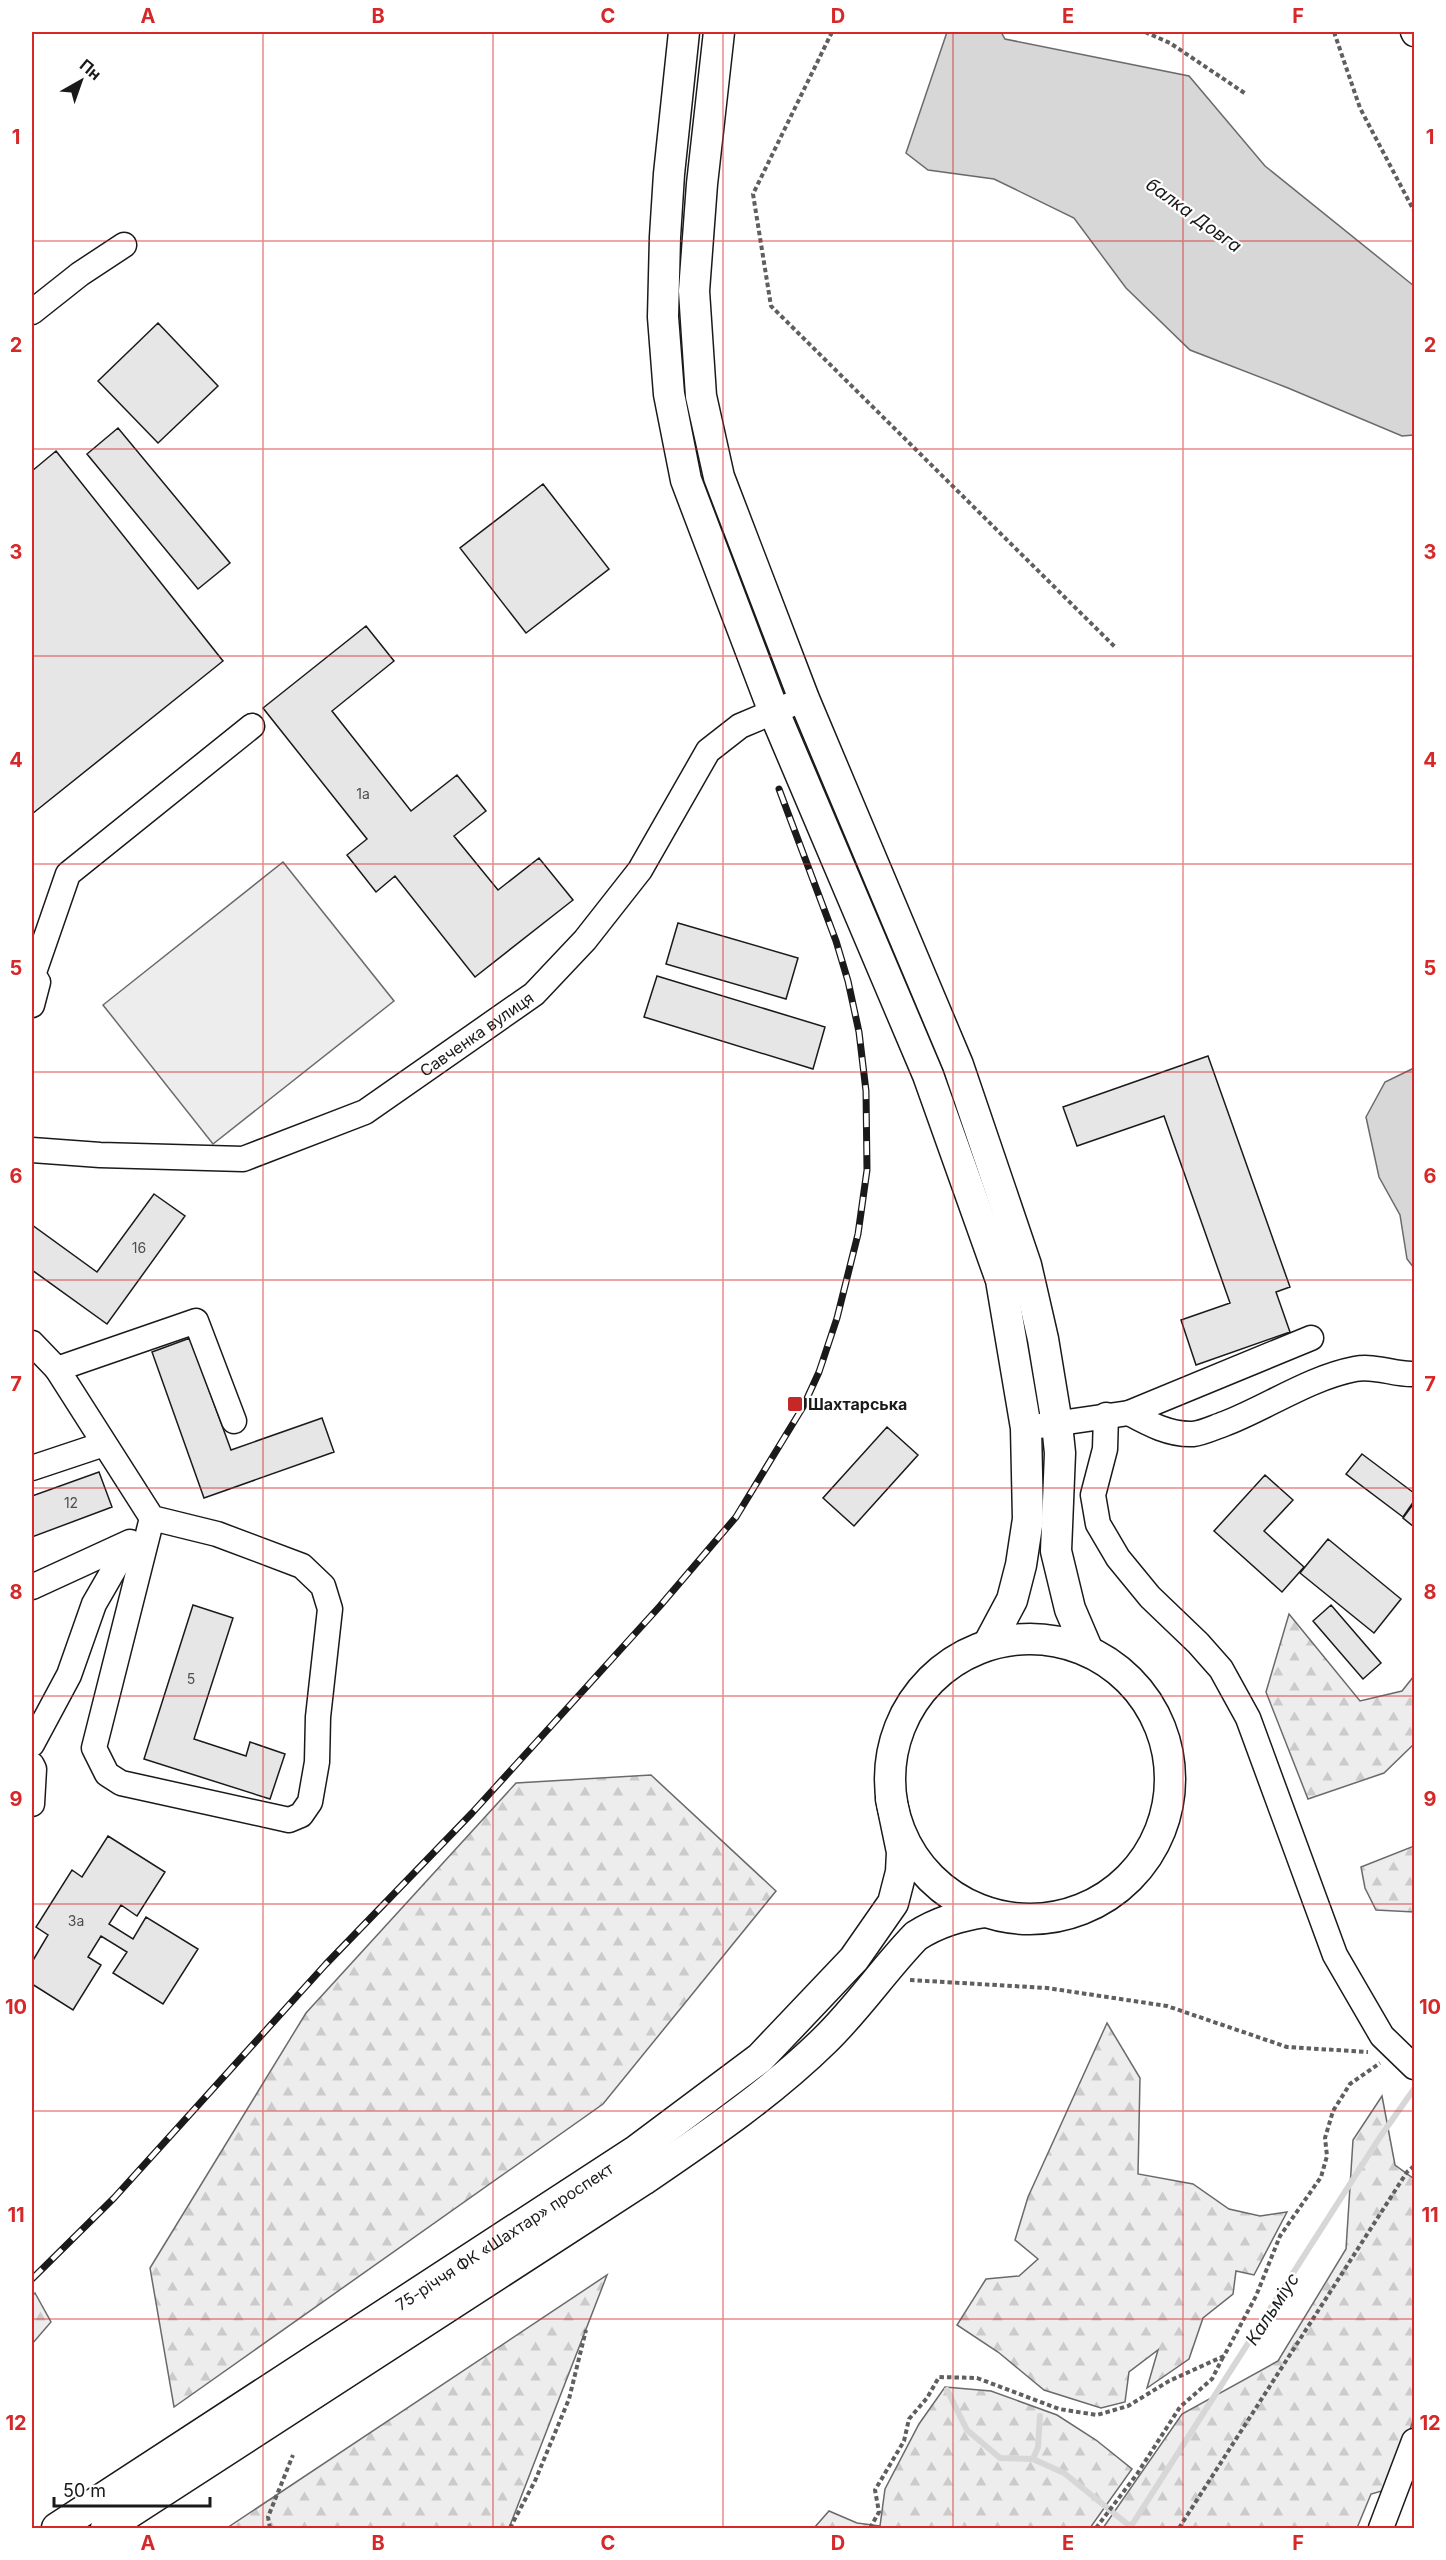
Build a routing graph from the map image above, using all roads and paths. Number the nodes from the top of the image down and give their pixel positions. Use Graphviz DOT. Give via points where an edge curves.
graph roads {
  1 [pos="684,32"];
  2 [pos="719,32"];
  3 [pos="832,32"];
  4 [pos="1145,32"];
  5 [pos="1334,32"];
  6 [pos="1246,94"];
  7 [pos="1414,211"];
  8 [pos="124,244"];
  9 [pos="32,312"];
  10 [pos="1116,648"];
  11 [pos="804,699"];
  12 [pos="774,712"];
  13 [pos="252,726"];
  14 [pos="32,975"];
  15 [pos="32,1005"];
  16 [pos="32,1150"];
  17 [pos="1311,1338"];
  18 [pos="32,1343"];
  19 [pos="57,1369"];
  20 [pos="1414,1374"];
  21 [pos="1117,1414"];
  22 [pos="234,1421"];
  23 [pos="1057,1424"];
  24 [pos="1026,1428"];
  25 [pos="105,1444"];
  26 [pos="32,1468"];
  27 [pos="152,1518"];
  28 [pos="128,1545"];
  29 [pos="32,1587"];
  30 [pos="988,1645"];
  31 [pos="1088,1651"];
  32 [pos="32,1744"];
  33 [pos="32,1765"];
  34 [pos="891,1798"];
  35 [pos="32,1804"];
  36 [pos="985,1912"];
  37 [pos="879,1978"];
  38 [pos="1407,2061"];
  39 [pos="1414,2166"];
  40 [pos="586,2330"];
  41 [pos="1224,2356"];
  42 [pos="1414,2441"];
  43 [pos="293,2455"];
  44 [pos="57,2529"];
  45 [pos="106,2529"];
  46 [pos="270,2529"];
  47 [pos="510,2529"];
  48 [pos="870,2529"];
  49 [pos="1096,2529"];
  50 [pos="1179,2529"];
  51 [pos="1381,2529"];
  1 -- 12 [label="main road" via="665,237 663,317 669,394 686,480"];
  2 -- 11 [label="main road" via="694,291 701,396 720,477"];
  3 -- 10 [label="path" via="753,194 771,306"];
  4 -- 6 [label="path"];
  5 -- 7 [label="path" via="1360,108"];
  8 -- 9 [label="street"];
  11 -- 12 [label="street, Савченка вулиця"];
  11 -- 23 [label="main road" via="958,1065 1026,1265"];
  12 -- 16 [label="street, Савченка вулиця" via="740,726 708,751 640,870 585,940 534,994 365,1112 243,1159"];
  12 -- 24 [label="main road" via="928,1076 1001,1280"];
  13 -- 14 [label="street" via="68,874"];
  14 -- 15 [label="street" via="38,982"];
  17 -- 21 [label="street"];
  18 -- 19 [label="street"];
  19 -- 22 [label="street" via="196,1321"];
  19 -- 25 [label="street"];
  20 -- 21 [label="street" via="1357,1368 1196,1434 1175,1433"];
  21 -- 23 [label="street"];
  21 -- 38 [label="street" via="1093,1495 1098,1524 1118,1558 1150,1597 1198,1643 1236,1694 1335,1955 1382,2037"];
  23 -- 24 [label="street"];
  23 -- 31 [label="main road" via="1060,1453 1056,1551 1070,1609"];
  24 -- 30 [label="main road" via="1028,1519 1021,1565 1012,1600"];
  25 -- 26 [label="street"];
  25 -- 27 [label="street"];
  27 -- 27 [label="street" via="94,1748 107,1774 121,1783 289,1820 302,1815 310,1802 317,1762 330,1609 323,1586 302,1566 217,1534"];
  27 -- 28 [label="street"];
  28 -- 29 [label="street"];
  28 -- 32 [label="street" via="94,1604 69,1675"];
  30 -- 31 [label="main road" via="1038,1639"];
  30 -- 34 [label="main road" via="945,1668 923,1688 902,1721 891,1759"];
  31 -- 36 [label="main road" via="1121,1672 1147,1701 1164,1736 1170,1774 1167,1813 1160,1831 1129,1880 1098,1903 1062,1917 1023,1920"];
  33 -- 35 [label="street"];
  34 -- 36 [label="main road" via="907,1847 922,1869 961,1902"];
  34 -- 44 [label="main road, 75-річчя ФК «Шахтар» проспект" via="902,1852 901,1872 887,1912 854,1959 760,2058 637,2150"];
  36 -- 37 [label="main road, 75-річчя ФК «Шахтар» проспект" via="934,1924 916,1936"];
  37 -- 38 [label="path" via="1049,1988 1167,2006 1287,2047"];
  37 -- 45 [label="main road, 75-річчя ФК «Шахтар» проспект" via="826,2038 726,2123"];
  38 -- 41 [label="path" via="1371,2067 1350,2084 1333,2110 1324,2138 1327,2156 1321,2177 1280,2236 1256,2296"];
  39 -- 50 [label="path"];
  40 -- 47 [label="path" via="569,2399"];
  41 -- 48 [label="path" via="1169,2381 1128,2406 1097,2415 1059,2409 977,2378 939,2376 909,2419 904,2441 876,2490 879,2512"];
  41 -- 49 [label="path" via="1212,2379 1180,2407"];
  42 -- 51 [label="street"];
  43 -- 46 [label="path" via="268,2517"];
}
